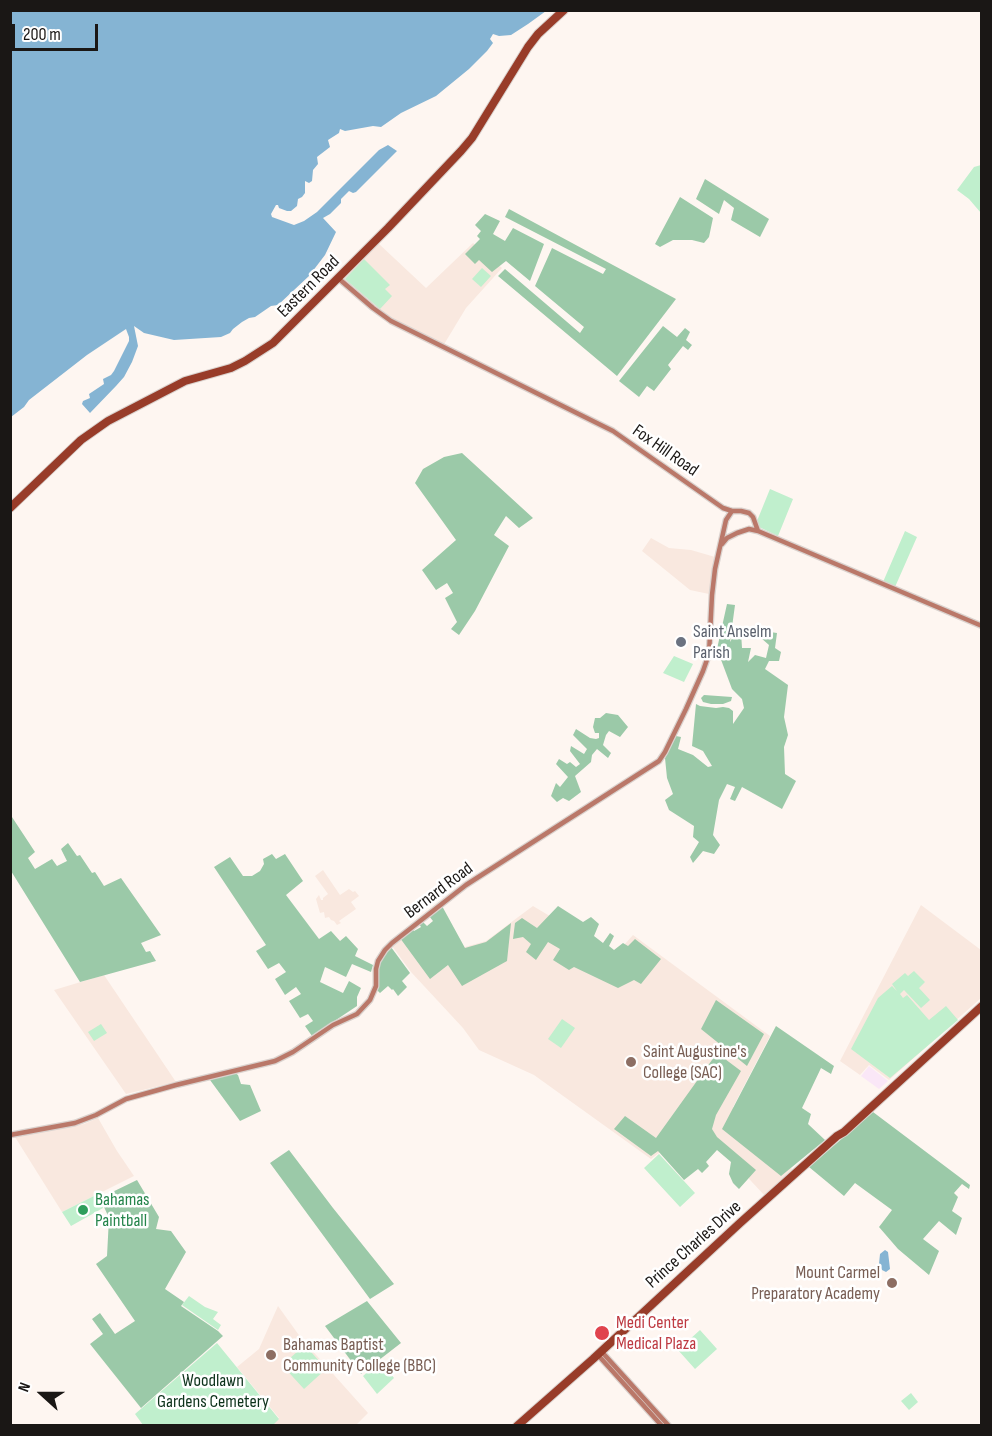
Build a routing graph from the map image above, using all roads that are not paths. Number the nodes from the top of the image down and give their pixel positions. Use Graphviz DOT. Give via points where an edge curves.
graph roads {
  1 [pos="564,10"];
  2 [pos="338,278"];
  3 [pos="10,507"];
  4 [pos="730,513"];
  5 [pos="756,523"];
  6 [pos="749,529"];
  7 [pos="758,531"];
  8 [pos="725,537"];
  9 [pos="981,626"];
  10 [pos="981,1006"];
  11 [pos="10,1135"];
  12 [pos="599,1353"];
  13 [pos="517,1425"];
  14 [pos="662,1425"];
  15 [pos="669,1425"];
  1 -- 2 [label="highway, Eastern Road" via="528,46 472,138"];
  2 -- 3 [label="highway, Eastern Road" via="269,347 231,368 185,381 108,421 81,440"];
  2 -- 4 [label="main road, Fox Hill Road" via="396,324 613,431"];
  4 -- 5 [label="main road" via="748,513"];
  4 -- 8 [label="main road"];
  5 -- 6 [label="main road"];
  5 -- 7 [label="main road"];
  6 -- 7 [label="main road"];
  6 -- 8 [label="main road"];
  7 -- 9 [label="main road"];
  8 -- 11 [label="main road, Bernard Road" via="712,595 708,654 663,756 466,885 392,943 378,962 374,992 357,1014 275,1061 126,1099 75,1123"];
  10 -- 12 [label="highway, Prince Charles Drive"];
  12 -- 13 [label="highway, Prince Charles Drive"];
  12 -- 14 [label="main road"];
  12 -- 15 [label="main road"];
}
